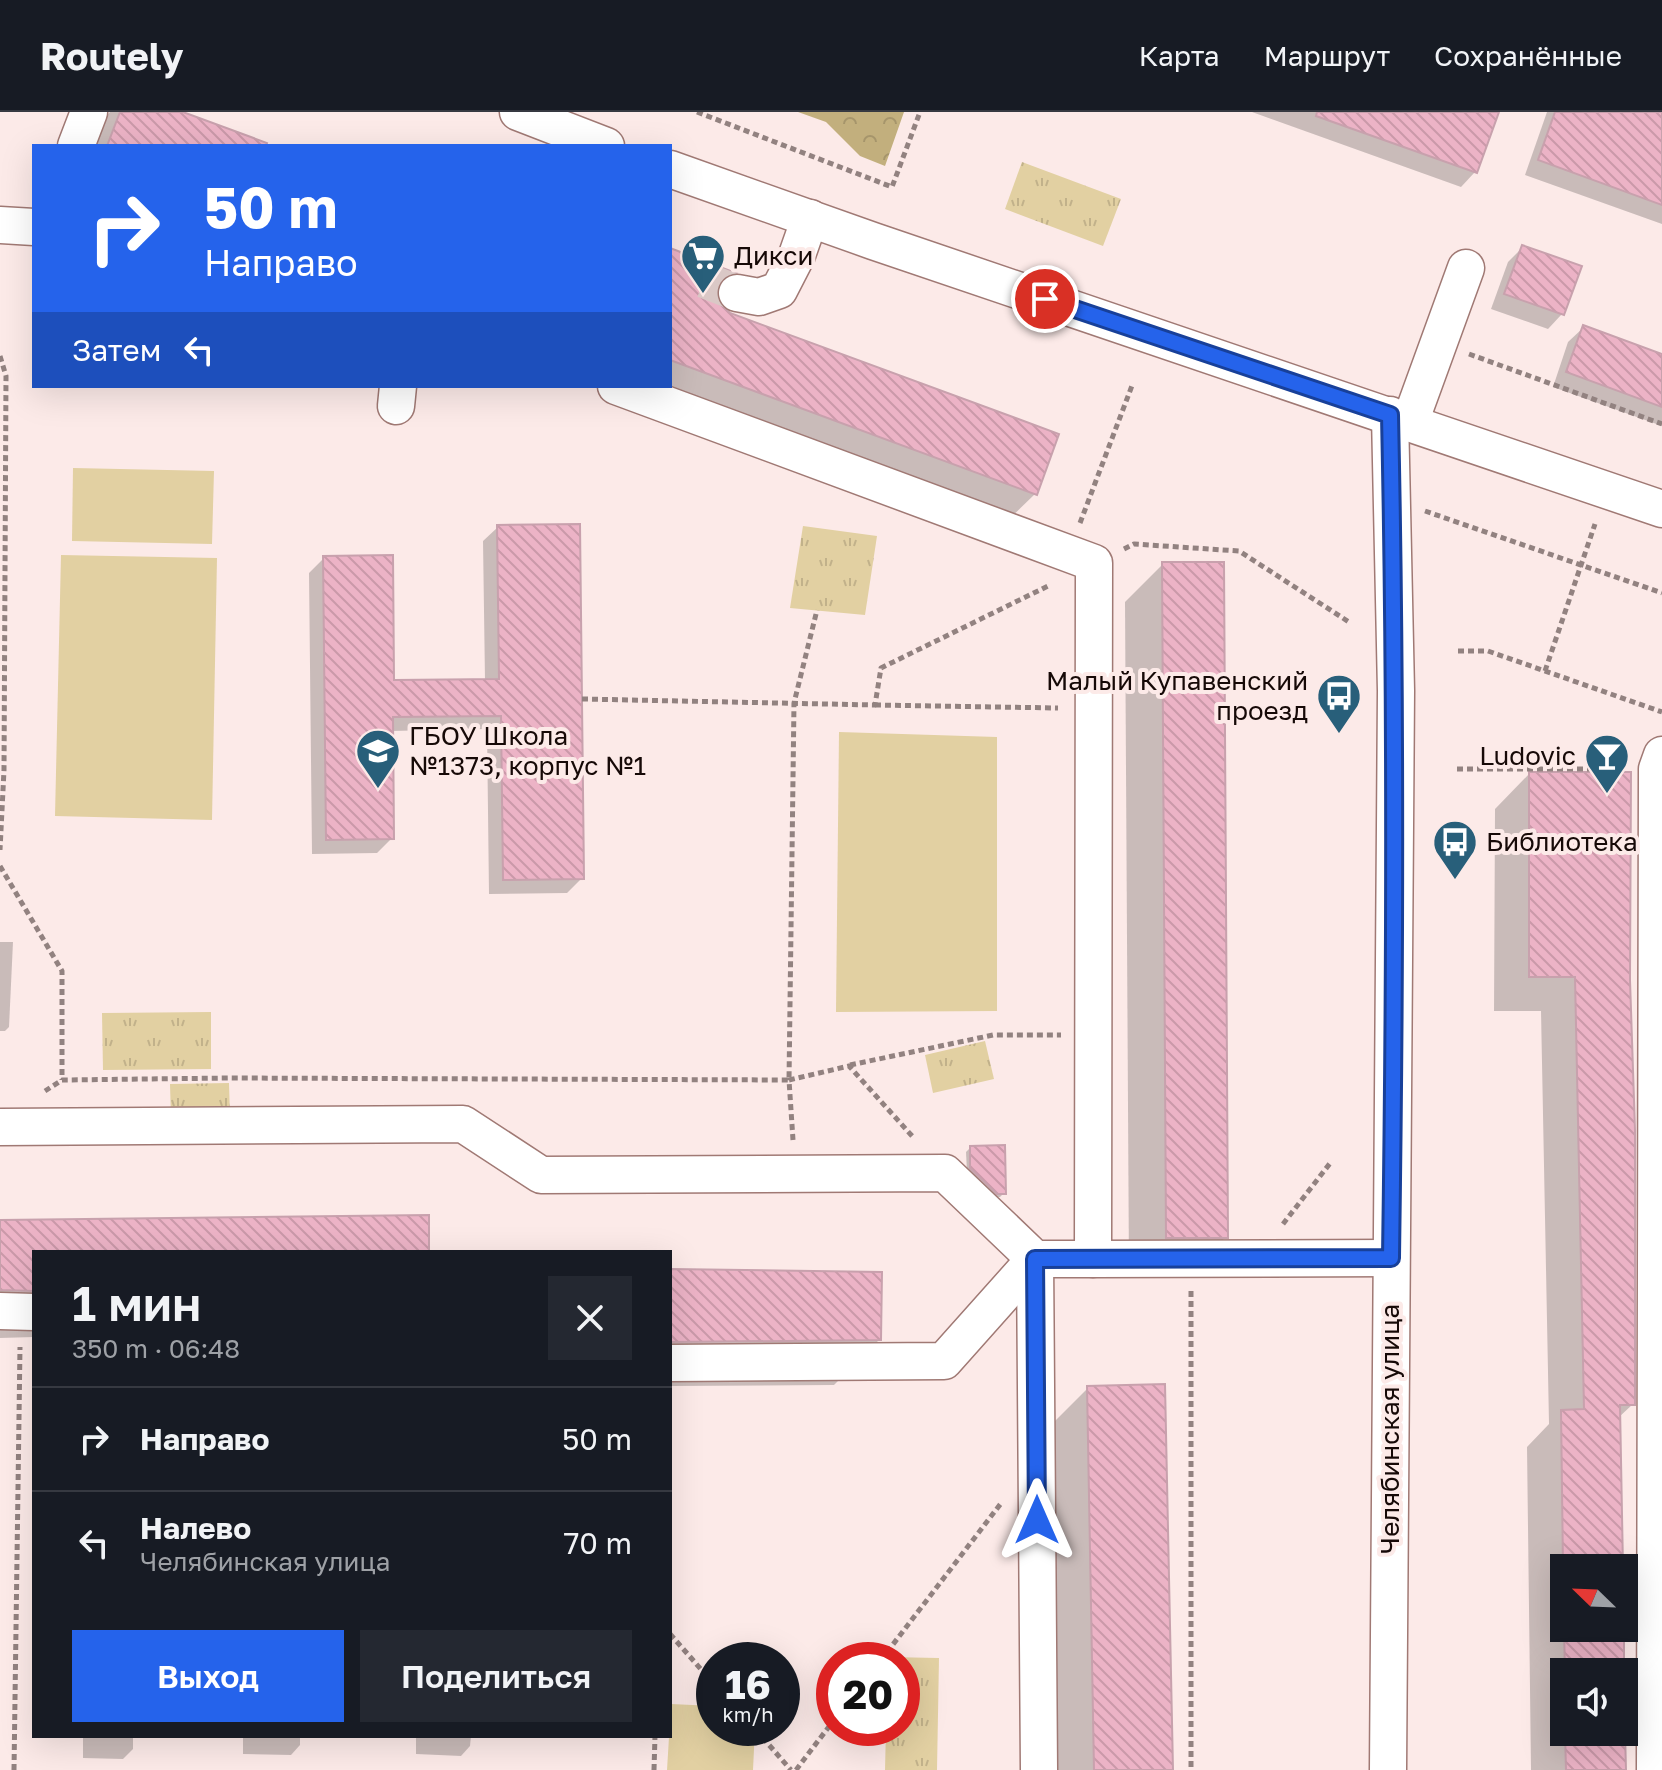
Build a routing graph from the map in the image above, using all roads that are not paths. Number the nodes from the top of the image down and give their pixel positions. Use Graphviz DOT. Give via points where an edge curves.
graph roads {
  1 [pos="89,112"];
  2 [pos="518,112"];
  3 [pos="77,144"];
  4 [pos="601,144"];
  5 [pos="672,170"];
  6 [pos="810,218"];
  7 [pos="0,225"];
  8 [pos="32,227"];
  9 [pos="1466,268"];
  10 [pos="737,293"];
  11 [pos="621,388"];
  12 [pos="1400,419"];
  13 [pos="1662,482"];
  14 [pos="1632,499"];
  15 [pos="1660,766"];
  16 [pos="0,1127"];
  17 [pos="1391,1258"];
  18 [pos="1035,1259"];
  19 [pos="1093,1259"];
  20 [pos="672,1363"];
  21 [pos="1039,1770"];
  22 [pos="1388,1770"];
  23 [pos="1655,1770"];
  1 -- 3 [label="street"];
  2 -- 4 [label="street"];
  5 -- 6 [label="street"];
  6 -- 10 [label="street" via="779,290 759,297"];
  6 -- 12 [label="street"];
  7 -- 8 [label="street"];
  9 -- 12 [label="street" via="1438,343"];
  11 -- 19 [label="street" via="1081,559 1094,708"];
  12 -- 14 [label="street"];
  12 -- 17 [label="street, Челябинская улица" via="1392,499 1396,691"];
  13 -- 14 [label="street"];
  15 -- 23 [label="street"];
  16 -- 18 [label="street" via="463,1124 541,1175 945,1173"];
  17 -- 19 [label="street"];
  17 -- 22 [label="street, Челябинская улица"];
  18 -- 19 [label="street"];
  18 -- 20 [label="street" via="944,1361"];
  18 -- 21 [label="street"];
}
